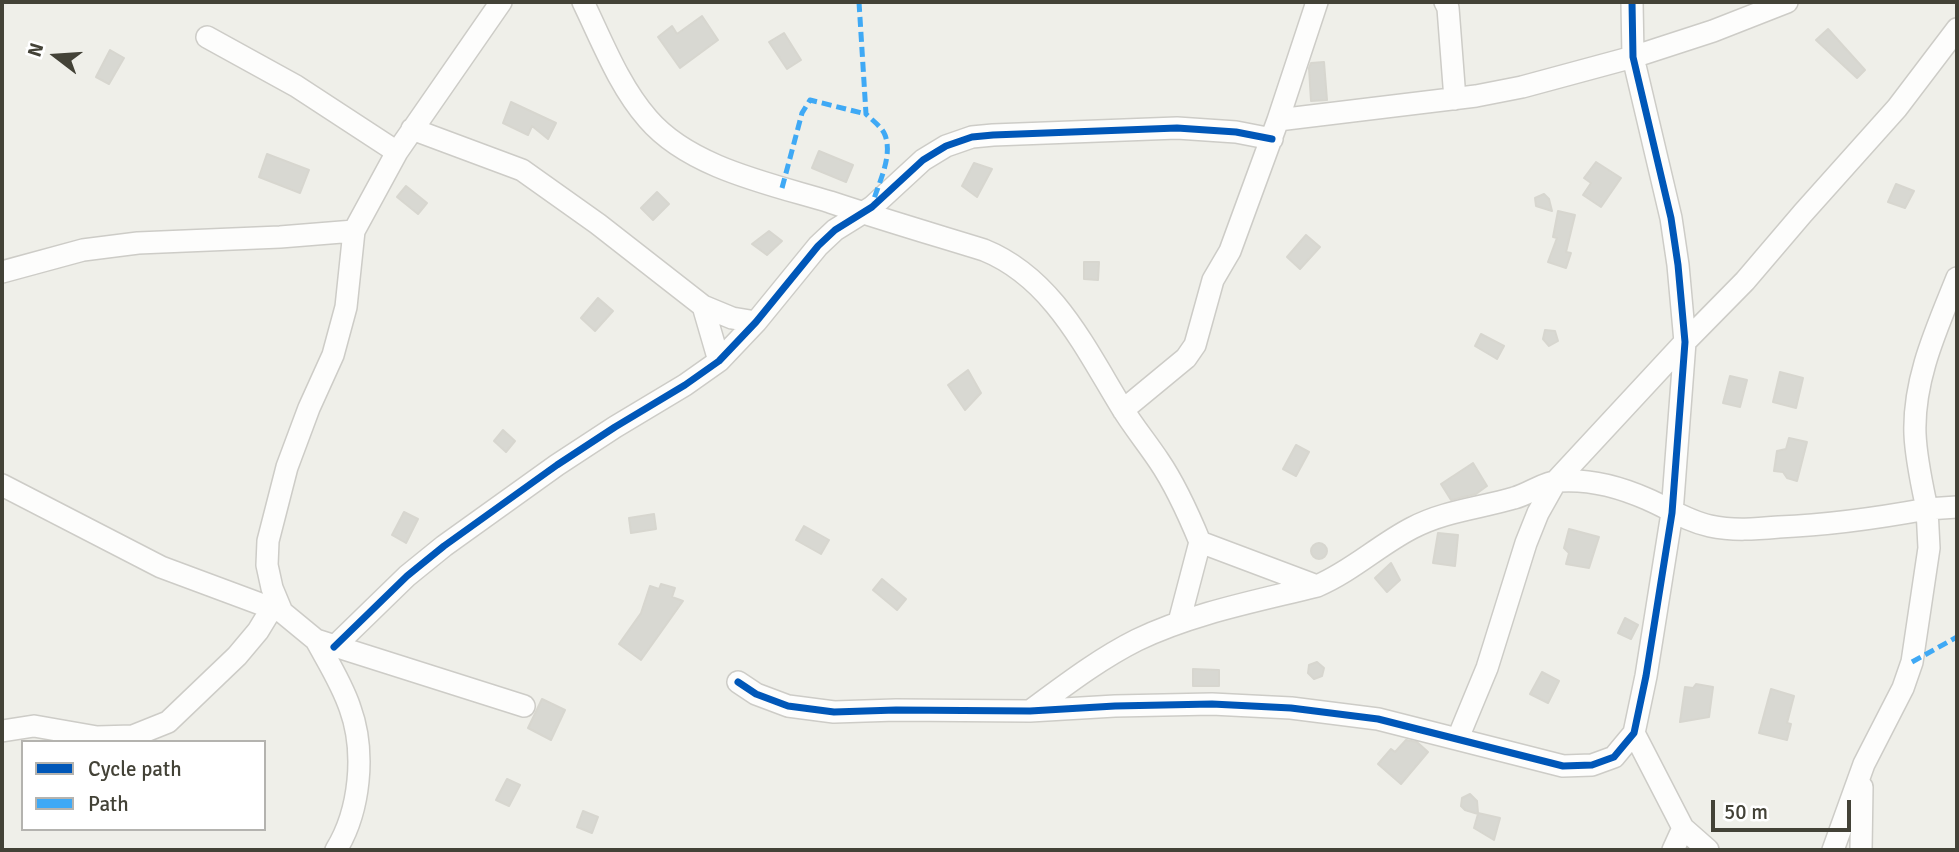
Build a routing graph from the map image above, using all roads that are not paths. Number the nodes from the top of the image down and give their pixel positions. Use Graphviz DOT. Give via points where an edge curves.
graph roads {
  1 [pos="500,2"];
  2 [pos="583,2"];
  3 [pos="1317,2"];
  4 [pos="1445,2"];
  5 [pos="1632,2"];
  6 [pos="1787,2"];
  7 [pos="1957,29"];
  8 [pos="207,37"];
  9 [pos="1633,57"];
  10 [pos="1455,99"];
  11 [pos="412,129"];
  12 [pos="1275,129"];
  13 [pos="397,152"];
  14 [pos="862,213"];
  15 [pos="354,230"];
  16 [pos="2,272"];
  17 [pos="1957,278"];
  18 [pos="703,306"];
  19 [pos="755,322"];
  20 [pos="1685,342"];
  21 [pos="719,361"];
  22 [pos="1123,410"];
  23 [pos="1556,481"];
  24 [pos="2,485"];
  25 [pos="1957,507"];
  26 [pos="1927,509"];
  27 [pos="1672,513"];
  28 [pos="1200,542"];
  29 [pos="1317,586"];
  30 [pos="277,610"];
  31 [pos="1180,622"];
  32 [pos="325,643"];
  33 [pos="738,682"];
  34 [pos="524,706"];
  35 [pos="1030,711"];
  36 [pos="2,731"];
  37 [pos="1634,733"];
  38 [pos="1458,738"];
  39 [pos="1864,764"];
  40 [pos="1683,828"];
  41 [pos="336,850"];
  42 [pos="1673,850"];
  43 [pos="1708,850"];
  44 [pos="1833,850"];
  45 [pos="1861,850"];
  1 -- 11 [label="street"];
  2 -- 14 [label="street" via="626,89 670,140 723,167"];
  3 -- 12 [label="street"];
  4 -- 10 [label="street"];
  5 -- 9 [label="street"];
  6 -- 9 [label="street"];
  7 -- 20 [label="street" via="1897,108 1745,281"];
  8 -- 13 [label="street" via="296,86"];
  9 -- 10 [label="street" via="1522,87"];
  9 -- 20 [label="street" via="1671,218"];
  10 -- 12 [label="street"];
  11 -- 13 [label="street"];
  11 -- 18 [label="street" via="530,175"];
  12 -- 14 [label="street" via="1177,128 972,137 946,145 923,160"];
  12 -- 22 [label="street" via="1230,251 1213,280 1195,345 1186,358"];
  13 -- 15 [label="street"];
  14 -- 19 [label="street" via="818,246"];
  14 -- 22 [label="street" via="984,250 1032,279 1081,339"];
  15 -- 16 [label="street" via="138,243 83,250"];
  15 -- 30 [label="street" via="346,307 333,355 287,467 268,541 267,565"];
  17 -- 26 [label="street" via="1917,396 1914,433"];
  18 -- 19 [label="street"];
  18 -- 21 [label="street"];
  19 -- 21 [label="street"];
  20 -- 23 [label="street"];
  20 -- 27 [label="street"];
  21 -- 32 [label="street" via="444,546"];
  22 -- 28 [label="street" via="1172,483"];
  23 -- 27 [label="street" via="1619,488"];
  23 -- 29 [label="street" via="1518,497 1442,515 1411,528 1339,577"];
  23 -- 38 [label="street" via="1526,543 1487,668"];
  24 -- 30 [label="street" via="161,567"];
  25 -- 26 [label="street"];
  26 -- 27 [label="street" via="1822,525 1739,530 1709,526"];
  26 -- 39 [label="street" via="1928,548 1912,662"];
  27 -- 37 [label="street"];
  28 -- 29 [label="street"];
  28 -- 31 [label="street"];
  29 -- 31 [label="street"];
  30 -- 32 [label="street"];
  30 -- 36 [label="street" via="237,656 167,722 133,736 97,737 34,726"];
  31 -- 35 [label="street" via="1137,640"];
  32 -- 34 [label="street"];
  32 -- 41 [label="street" via="351,710 357,740 354,810"];
  33 -- 35 [label="street" via="788,706 834,712"];
  35 -- 38 [label="street" via="1212,704 1291,708 1378,719"];
  37 -- 38 [label="street" via="1614,757 1592,765 1563,766"];
  37 -- 40 [label="street"];
  39 -- 44 [label="street"];
  39 -- 45 [label="street"];
  40 -- 42 [label="street"];
  40 -- 43 [label="street"];
}
